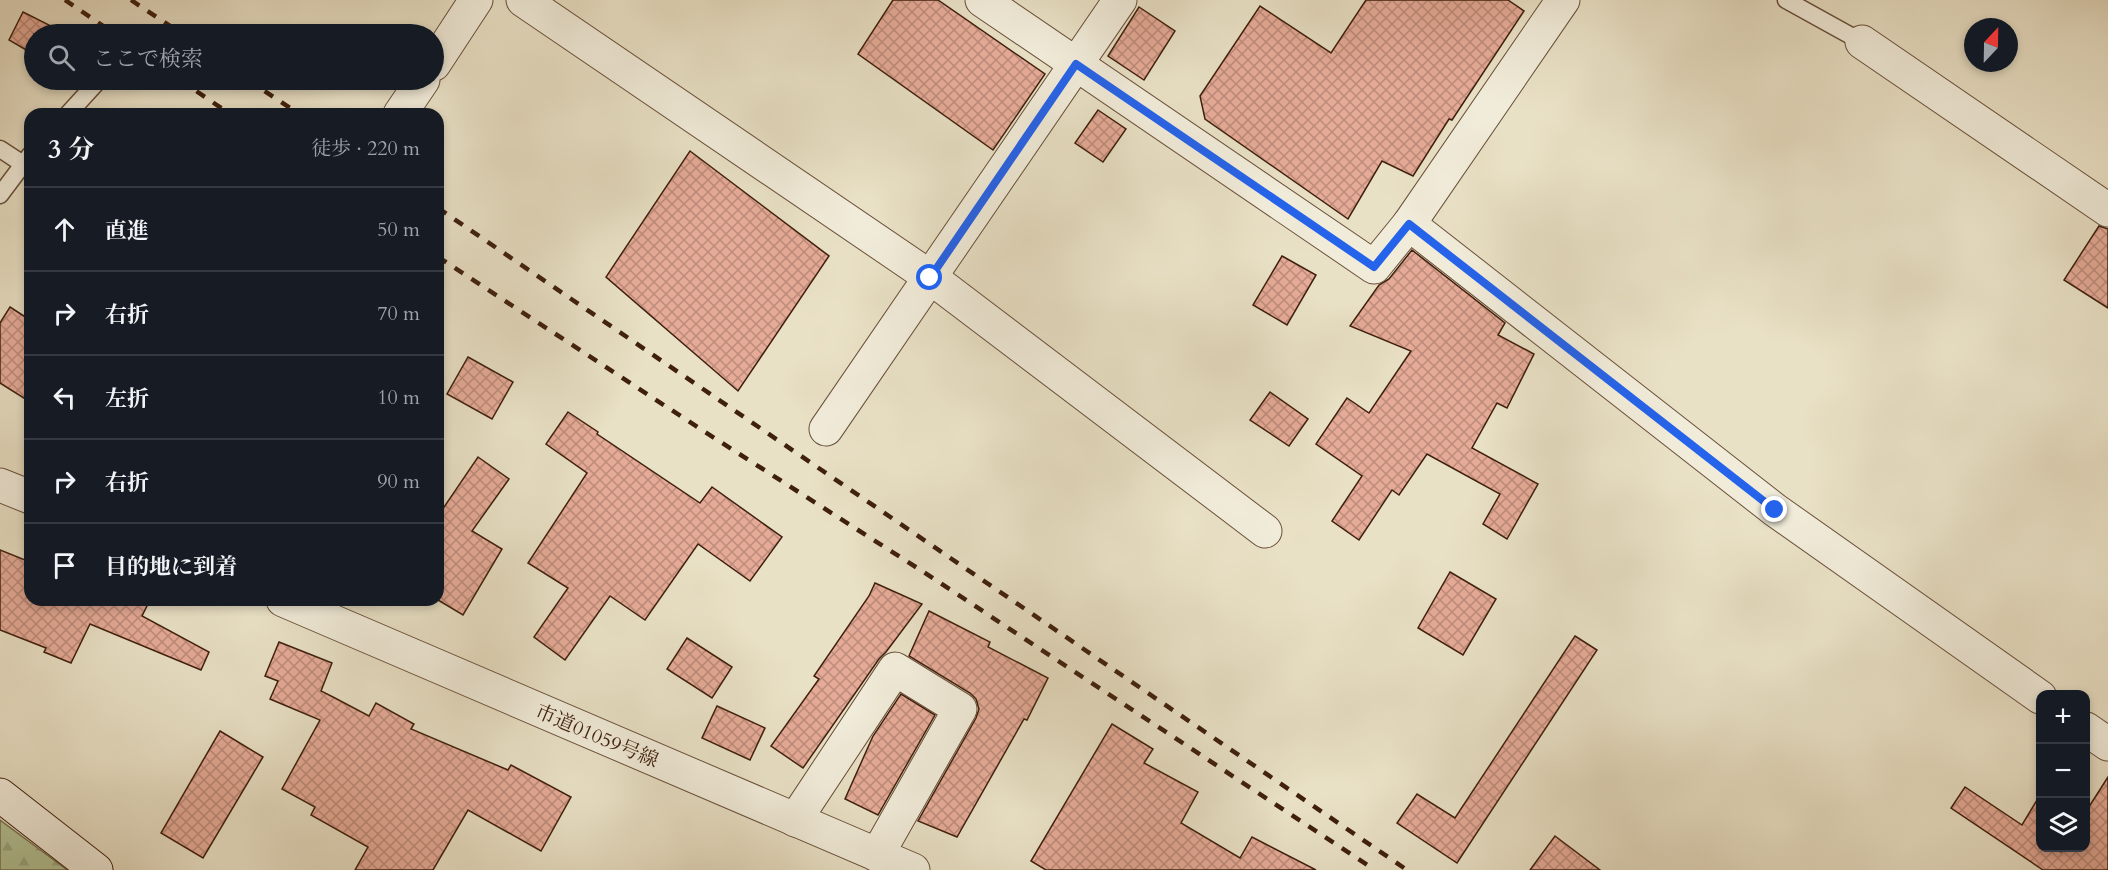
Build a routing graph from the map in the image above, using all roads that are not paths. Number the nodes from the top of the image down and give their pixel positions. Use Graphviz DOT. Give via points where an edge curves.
graph roads {
  1 [pos="476,0"];
  2 [pos="523,0"];
  3 [pos="982,0"];
  4 [pos="1120,0"];
  5 [pos="1563,0"];
  6 [pos="1786,0"];
  7 [pos="1862,42"];
  8 [pos="444,49"];
  9 [pos="1076,64"];
  10 [pos="90,90"];
  11 [pos="416,90"];
  12 [pos="73,108"];
  13 [pos="404,108"];
  14 [pos="0,149"];
  15 [pos="24,161"];
  16 [pos="24,166"];
  17 [pos="0,195"];
  18 [pos="2108,210"];
  19 [pos="1409,224"];
  20 [pos="930,278"];
  21 [pos="826,429"];
  22 [pos="0,485"];
  23 [pos="24,495"];
  24 [pos="1265,531"];
  25 [pos="297,606"];
  26 [pos="2036,694"];
  27 [pos="2090,732"];
  28 [pos="2108,744"];
  29 [pos="0,795"];
  30 [pos="795,820"];
  31 [pos="877,855"];
  32 [pos="96,870"];
  33 [pos="913,870"];
  1 -- 8 [label="street"];
  2 -- 20 [label="street"];
  3 -- 9 [label="street"];
  4 -- 9 [label="street"];
  5 -- 19 [label="street"];
  6 -- 7 [label="lane"];
  7 -- 18 [label="street"];
  9 -- 19 [label="street" via="1374,267"];
  9 -- 20 [label="street"];
  10 -- 12 [label="lane"];
  11 -- 13 [label="street"];
  14 -- 15 [label="lane"];
  16 -- 17 [label="lane"];
  19 -- 26 [label="street" via="1775,510"];
  20 -- 21 [label="street"];
  20 -- 24 [label="street"];
  22 -- 23 [label="street"];
  25 -- 30 [label="street, 市道01059号線"];
  27 -- 28 [label="street"];
  29 -- 32 [label="street"];
  30 -- 31 [label="street, 市道01059号線"];
  30 -- 31 [label="street" via="895,669 960,709"];
  31 -- 33 [label="street, 市道01059号線"];
}
